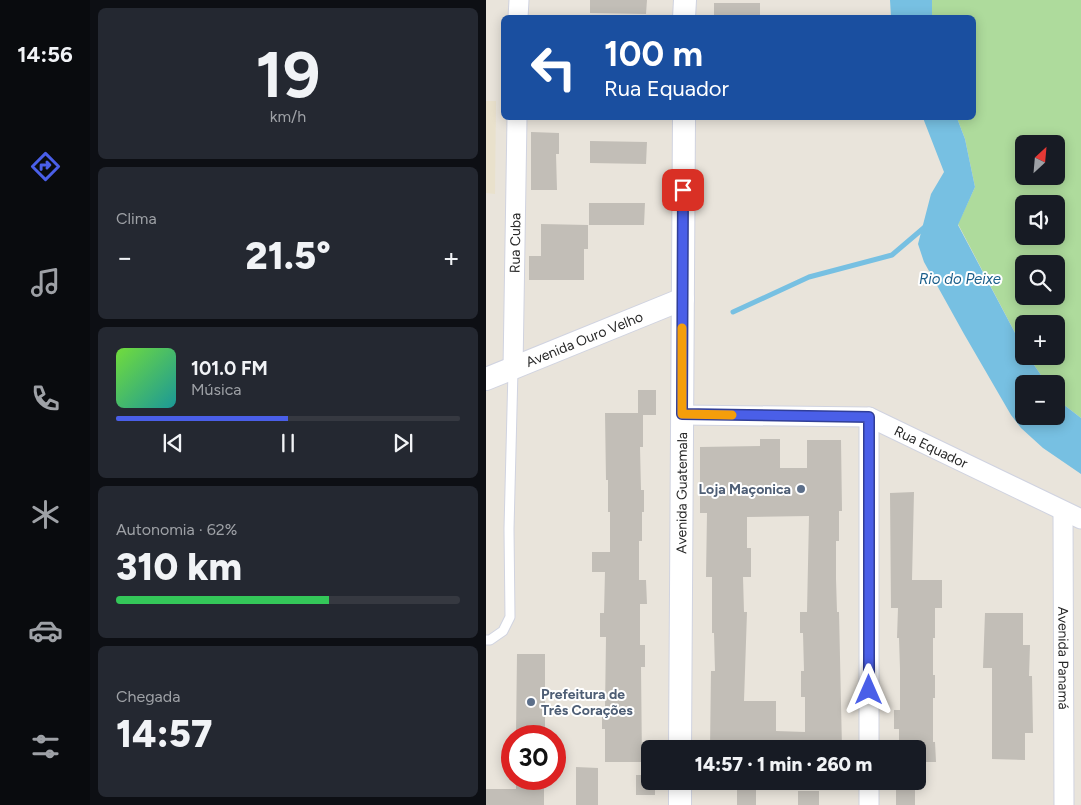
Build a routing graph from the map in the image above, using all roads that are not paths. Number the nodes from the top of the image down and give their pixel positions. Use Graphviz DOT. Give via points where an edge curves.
graph roads {
  1 [pos="518,0"];
  2 [pos="685,0"];
  3 [pos="518,15"];
  4 [pos="684,15"];
  5 [pos="517,120"];
  6 [pos="684,120"];
  7 [pos="683,299"];
  8 [pos="513,369"];
  9 [pos="486,379"];
  10 [pos="682,414"];
  11 [pos="869,417"];
  12 [pos="1063,512"];
  13 [pos="1081,519"];
  14 [pos="486,640"];
  15 [pos="680,740"];
  16 [pos="869,740"];
  17 [pos="680,790"];
  18 [pos="869,790"];
  19 [pos="680,805"];
  20 [pos="869,805"];
  21 [pos="1064,805"];
  1 -- 3 [label="street"];
  2 -- 4 [label="street"];
  5 -- 8 [label="street, Rua Cuba"];
  6 -- 7 [label="street, Avenida Guatemala"];
  7 -- 8 [label="street, Avenida Ouro Velho"];
  7 -- 10 [label="street, Avenida Guatemala"];
  8 -- 9 [label="street, Avenida Ouro Velho"];
  8 -- 14 [label="lane" via="510,617 503,631"];
  10 -- 11 [label="street, Rua Equador"];
  10 -- 15 [label="street, Avenida Guatemala"];
  11 -- 12 [label="street, Rua Equador"];
  11 -- 16 [label="street"];
  12 -- 13 [label="street, Rua Equador"];
  12 -- 21 [label="street, Avenida Panamá"];
  17 -- 19 [label="street"];
  18 -- 20 [label="street"];
}
